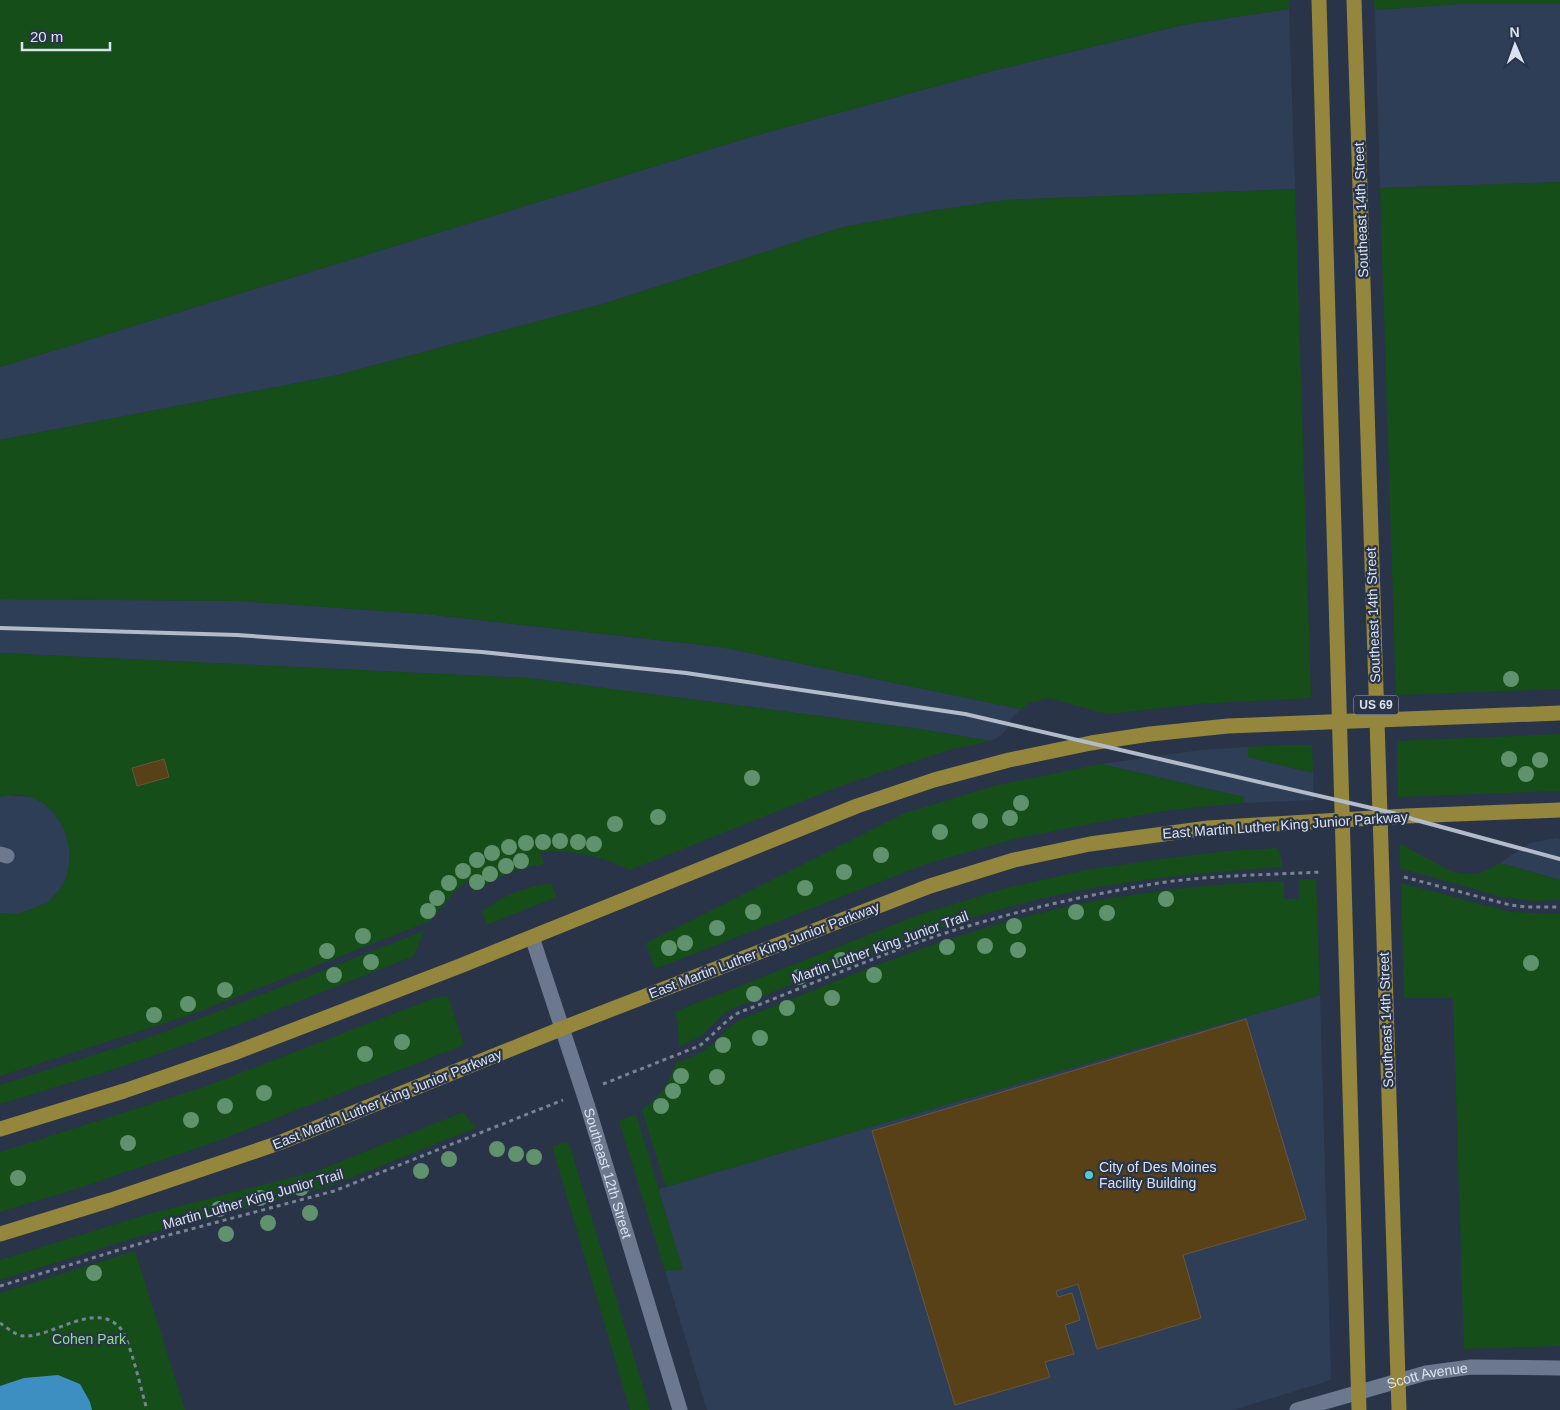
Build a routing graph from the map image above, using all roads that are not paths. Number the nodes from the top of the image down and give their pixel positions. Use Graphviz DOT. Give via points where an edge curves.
graph roads {
  1 [pos="1319,0"];
  2 [pos="1354,0"];
  3 [pos="1560,713"];
  4 [pos="1560,810"];
  5 [pos="532,937"];
  6 [pos="563,1028"];
  7 [pos="0,1129"];
  8 [pos="0,1234"];
  9 [pos="1560,1368"];
  10 [pos="680,1410"];
  11 [pos="1297,1410"];
  12 [pos="1360,1410"];
  13 [pos="1398,1410"];
  1 -- 12 [label="main road, US 69"];
  2 -- 13 [label="main road, Southeast 14th Street / US 69"];
  3 -- 5 [label="main road" via="1228,726 1091,743 1009,760 934,780 857,806"];
  4 -- 6 [label="main road, East Martin Luther King Junior Parkway" via="1208,828 1090,844 1014,860 930,886"];
  5 -- 6 [label="street, Southeast 12th Street"];
  5 -- 7 [label="main road" via="234,1052 124,1091"];
  6 -- 8 [label="main road, East Martin Luther King Junior Parkway" via="279,1142"];
  6 -- 10 [label="street, Southeast 12th Street"];
  9 -- 11 [label="street, Scott Avenue" via="1471,1367 1426,1373"];
}
